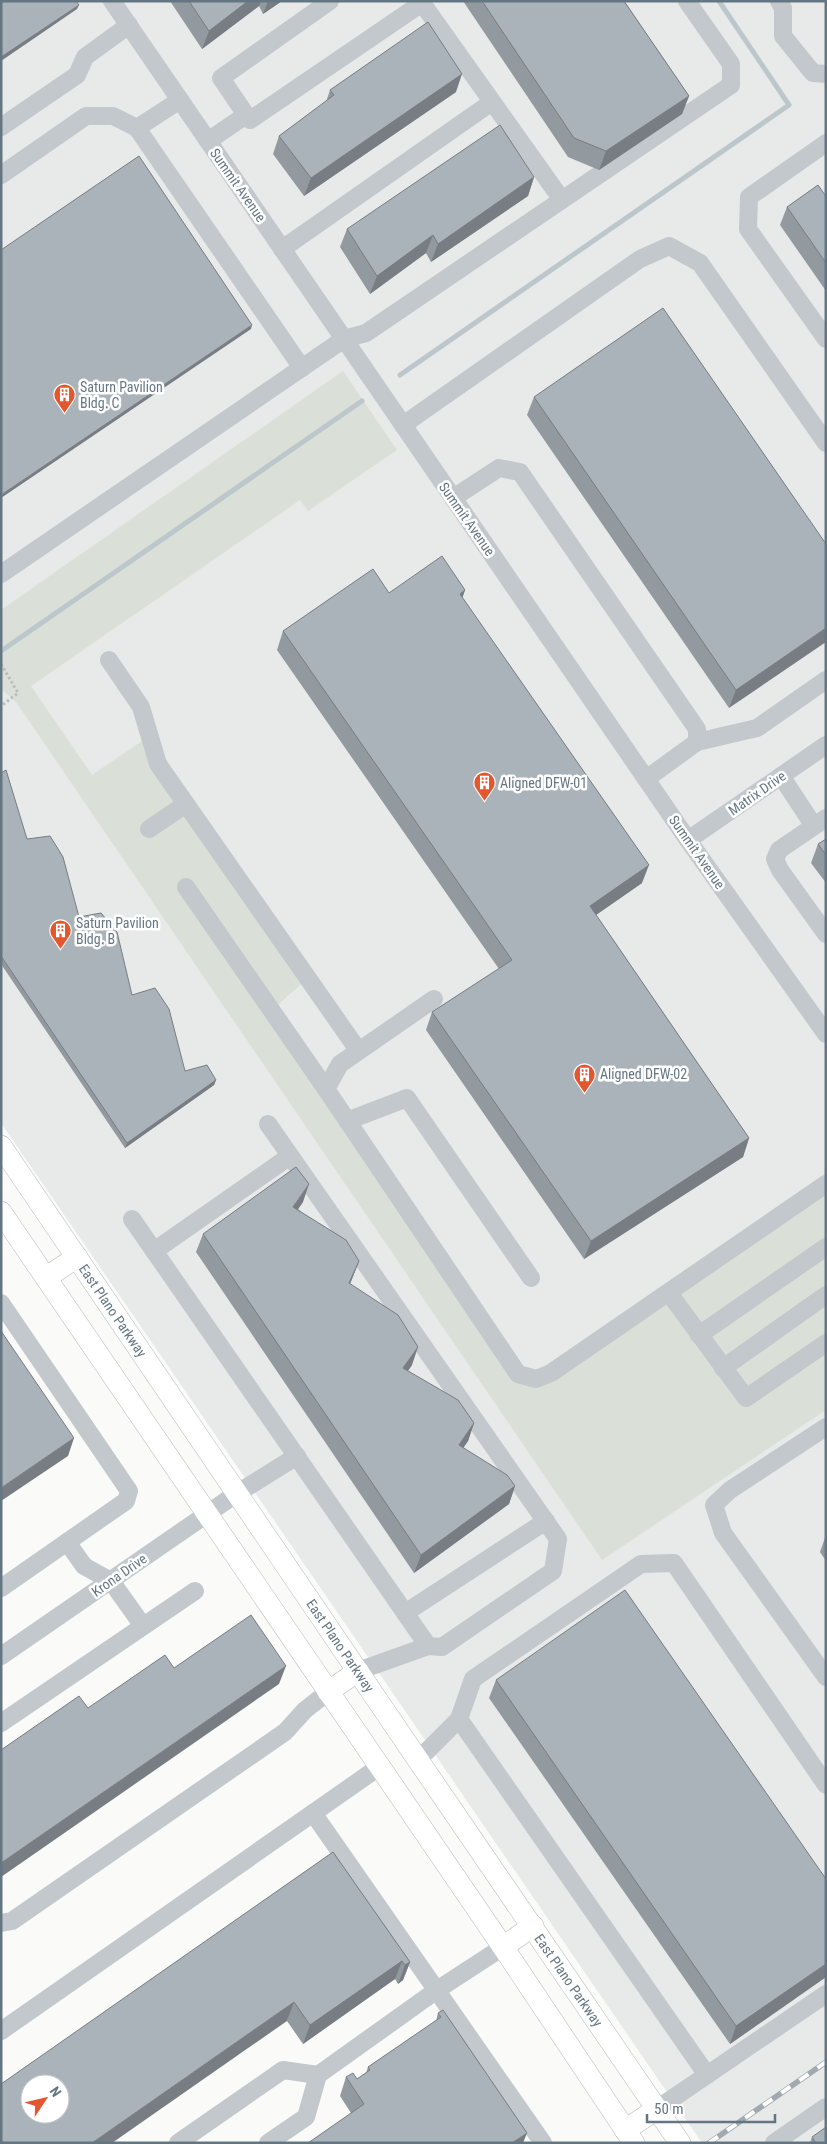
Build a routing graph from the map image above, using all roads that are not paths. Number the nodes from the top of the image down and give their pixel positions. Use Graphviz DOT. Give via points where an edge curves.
graph roads {
  1 [pos="330,1"];
  2 [pos="687,1"];
  3 [pos="778,1"];
  4 [pos="115,2"];
  5 [pos="422,2"];
  6 [pos="128,25"];
  7 [pos="826,74"];
  8 [pos="180,100"];
  9 [pos="492,102"];
  10 [pos="246,115"];
  11 [pos="1,127"];
  12 [pos="137,128"];
  13 [pos="208,141"];
  14 [pos="826,143"];
  15 [pos="1,175"];
  16 [pos="562,200"];
  17 [pos="282,249"];
  18 [pos="344,339"];
  19 [pos="826,339"];
  20 [pos="302,368"];
  21 [pos="403,426"];
  22 [pos="826,443"];
  23 [pos="453,498"];
  24 [pos="1,574"];
  25 [pos="109,660"];
  26 [pos="826,680"];
  27 [pos="697,742"];
  28 [pos="826,746"];
  29 [pos="781,776"];
  30 [pos="646,779"];
  31 [pos="186,804"];
  32 [pos="820,822"];
  33 [pos="150,829"];
  34 [pos="688,840"];
  35 [pos="186,887"];
  36 [pos="826,934"];
  37 [pos="434,999"];
  38 [pos="826,1034"];
  39 [pos="358,1050"];
  40 [pos="326,1089"];
  41 [pos="347,1121"];
  42 [pos="268,1124"];
  43 [pos="1,1146"];
  44 [pos="290,1156"];
  45 [pos="826,1184"];
  46 [pos="1,1212"];
  47 [pos="132,1219"];
  48 [pos="826,1247"];
  49 [pos="154,1250"];
  50 [pos="77,1257"];
  51 [pos="47,1278"];
  52 [pos="531,1278"];
  53 [pos="668,1293"];
  54 [pos="826,1295"];
  55 [pos="1,1303"];
  56 [pos="699,1334"];
  57 [pos="826,1343"];
  58 [pos="723,1368"];
  59 [pos="826,1428"];
  60 [pos="297,1456"];
  61 [pos="236,1494"];
  62 [pos="207,1514"];
  63 [pos="546,1521"];
  64 [pos="67,1542"];
  65 [pos="111,1581"];
  66 [pos="1,1588"];
  67 [pos="194,1591"];
  68 [pos="405,1613"];
  69 [pos="143,1626"];
  70 [pos="428,1646"];
  71 [pos="1,1656"];
  72 [pos="358,1671"];
  73 [pos="826,1677"];
  74 [pos="328,1692"];
  75 [pos="459,1719"];
  76 [pos="1,1723"];
  77 [pos="418,1760"];
  78 [pos="379,1767"];
  79 [pos="826,1785"];
  80 [pos="313,1813"];
  81 [pos="1,1923"];
  82 [pos="533,1926"];
  83 [pos="503,1947"];
  84 [pos="436,1990"];
  85 [pos="826,1994"];
  86 [pos="1,2031"];
  87 [pos="318,2075"];
  88 [pos="706,2075"];
  89 [pos="826,2108"];
  90 [pos="657,2109"];
  91 [pos="628,2138"];
  92 [pos="178,2143"];
  93 [pos="268,2143"];
  94 [pos="543,2143"];
  95 [pos="680,2143"];
  96 [pos="774,2143"];
  1 -- 10 [label="street" via="221,78"];
  2 -- 16 [label="street" via="731,64 732,85"];
  3 -- 7 [label="street" via="783,8 783,36 813,73"];
  4 -- 6 [label="street, Summit Avenue"];
  5 -- 9 [label="street"];
  5 -- 10 [label="street" via="250,120"];
  6 -- 8 [label="street, Summit Avenue"];
  6 -- 11 [label="street" via="85,57 77,75"];
  8 -- 12 [label="street"];
  8 -- 13 [label="street, Summit Avenue"];
  9 -- 16 [label="street"];
  9 -- 17 [label="street"];
  10 -- 13 [label="street"];
  12 -- 15 [label="street" via="113,116 86,116"];
  12 -- 20 [label="street"];
  13 -- 17 [label="street, Summit Avenue"];
  14 -- 19 [label="street" via="750,197 748,229"];
  16 -- 18 [label="street" via="366,333"];
  17 -- 18 [label="street, Summit Avenue"];
  18 -- 20 [label="street"];
  18 -- 21 [label="street, Summit Avenue"];
  20 -- 24 [label="street"];
  21 -- 22 [label="street" via="640,258 669,246 700,263"];
  21 -- 23 [label="street, Summit Avenue"];
  23 -- 27 [label="street" via="498,468 520,472 697,729"];
  23 -- 30 [label="street, Summit Avenue"];
  25 -- 31 [label="street" via="141,707 158,764"];
  26 -- 27 [label="street" via="757,728"];
  27 -- 30 [label="street"];
  28 -- 29 [label="street, Matrix Drive"];
  29 -- 32 [label="street"];
  29 -- 34 [label="street, Matrix Drive"];
  30 -- 34 [label="street, Summit Avenue"];
  31 -- 33 [label="street"];
  31 -- 39 [label="street"];
  32 -- 36 [label="street" via="780,850 776,859 780,870"];
  34 -- 38 [label="street, Summit Avenue"];
  35 -- 40 [label="street"];
  37 -- 39 [label="street"];
  39 -- 40 [label="street" via="340,1064"];
  40 -- 41 [label="street"];
  41 -- 52 [label="street" via="407,1098"];
  41 -- 53 [label="street" via="518,1374 536,1379 551,1373"];
  42 -- 44 [label="street"];
  43 -- 50 [label="main road, East Plano Parkway"];
  44 -- 49 [label="street"];
  44 -- 63 [label="street"];
  45 -- 53 [label="street"];
  46 -- 51 [label="main road"];
  47 -- 49 [label="street"];
  48 -- 56 [label="street"];
  49 -- 60 [label="street"];
  50 -- 51 [label="main road"];
  50 -- 61 [label="main road, East Plano Parkway"];
  51 -- 62 [label="main road"];
  53 -- 56 [label="street"];
  54 -- 58 [label="street"];
  55 -- 64 [label="street" via="129,1490 126,1501"];
  56 -- 58 [label="street"];
  57 -- 58 [label="street" via="746,1398"];
  59 -- 73 [label="street" via="730,1490 714,1506 723,1533"];
  60 -- 61 [label="street, Krona Drive"];
  60 -- 68 [label="street"];
  61 -- 62 [label="street, Krona Drive"];
  61 -- 72 [label="main road, East Plano Parkway"];
  62 -- 65 [label="street, Krona Drive"];
  62 -- 74 [label="main road"];
  63 -- 68 [label="street"];
  63 -- 70 [label="street" via="558,1539 553,1571 442,1647"];
  64 -- 65 [label="street" via="84,1566"];
  64 -- 66 [label="street"];
  65 -- 69 [label="street"];
  65 -- 71 [label="street, Krona Drive"];
  67 -- 69 [label="street"];
  68 -- 70 [label="street"];
  69 -- 76 [label="street"];
  70 -- 72 [label="street"];
  72 -- 74 [label="main road"];
  72 -- 77 [label="main road, East Plano Parkway"];
  74 -- 78 [label="main road"];
  74 -- 81 [label="street" via="305,1710 286,1732 12,1921"];
  75 -- 77 [label="street"];
  75 -- 79 [label="street" via="474,1679 641,1564 674,1563"];
  75 -- 88 [label="street"];
  77 -- 82 [label="main road, East Plano Parkway"];
  78 -- 80 [label="street"];
  78 -- 83 [label="main road"];
  80 -- 84 [label="street"];
  80 -- 86 [label="street"];
  82 -- 83 [label="main road"];
  82 -- 90 [label="main road, East Plano Parkway"];
  83 -- 84 [label="street"];
  83 -- 91 [label="main road"];
  84 -- 87 [label="street"];
  84 -- 94 [label="street"];
  85 -- 88 [label="street"];
  87 -- 92 [label="street" via="283,2070"];
  87 -- 93 [label="street" via="306,2117"];
  88 -- 90 [label="street"];
  89 -- 96 [label="street"];
  90 -- 91 [label="main road"];
  90 -- 95 [label="main road, East Plano Parkway"];
}
